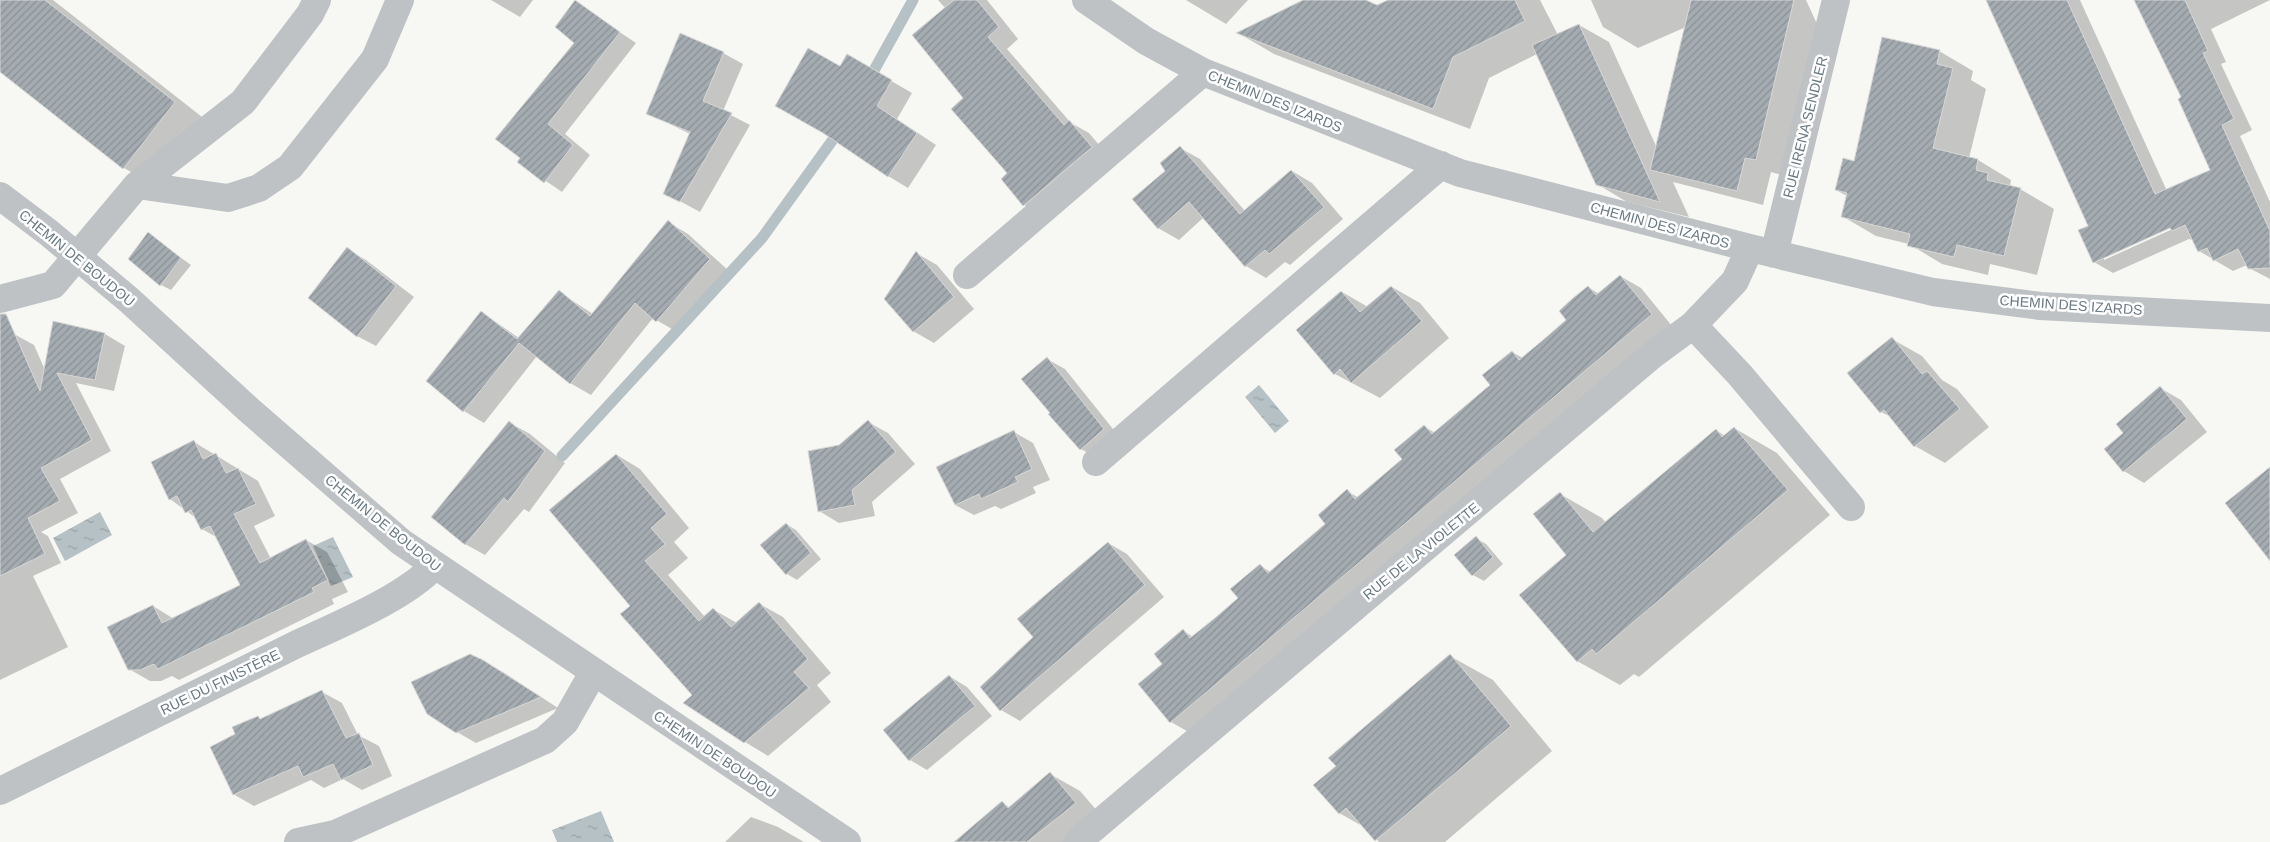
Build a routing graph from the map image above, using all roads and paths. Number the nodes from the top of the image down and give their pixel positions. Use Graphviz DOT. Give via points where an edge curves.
graph roads {
  1 [pos="317,0"];
  2 [pos="400,0"];
  3 [pos="1086,0"];
  4 [pos="1836,0"];
  5 [pos="1203,72"];
  6 [pos="1441,166"];
  7 [pos="137,185"];
  8 [pos="0,196"];
  9 [pos="1762,251"];
  10 [pos="79,257"];
  11 [pos="967,275"];
  12 [pos="0,299"];
  13 [pos="2270,318"];
  14 [pos="1694,325"];
  15 [pos="1096,462"];
  16 [pos="1851,507"];
  17 [pos="434,566"];
  18 [pos="593,673"];
  19 [pos="0,791"];
  20 [pos="298,842"];
  21 [pos="847,842"];
  22 [pos="1077,842"];
  1 -- 7 [label="street" via="310,14 243,102"];
  2 -- 7 [label="street" via="375,59 290,166 259,188 228,198"];
  3 -- 5 [label="street, CHEMIN DES IZARDS" via="1146,40"];
  4 -- 9 [label="street, RUE IRENA SENDLER"];
  5 -- 6 [label="street, CHEMIN DES IZARDS"];
  5 -- 11 [label="street"];
  6 -- 9 [label="street, CHEMIN DES IZARDS"];
  6 -- 15 [label="street"];
  7 -- 10 [label="street"];
  8 -- 10 [label="street, CHEMIN DE BOUDOU"];
  9 -- 13 [label="street, CHEMIN DES IZARDS" via="1933,292 2040,306"];
  9 -- 14 [label="street, RUE DE LA VIOLETTE"];
  10 -- 12 [label="street" via="54,285"];
  10 -- 17 [label="street, CHEMIN DE BOUDOU" via="360,508"];
  14 -- 16 [label="street"];
  14 -- 22 [label="street, RUE DE LA VIOLETTE" via="1651,356"];
  17 -- 18 [label="street, CHEMIN DE BOUDOU"];
  17 -- 19 [label="street, RUE DU FINISTÈRE" via="422,579 341,622"];
  18 -- 20 [label="street" via="565,722 545,740 335,834"];
  18 -- 21 [label="street, CHEMIN DE BOUDOU"];
}
